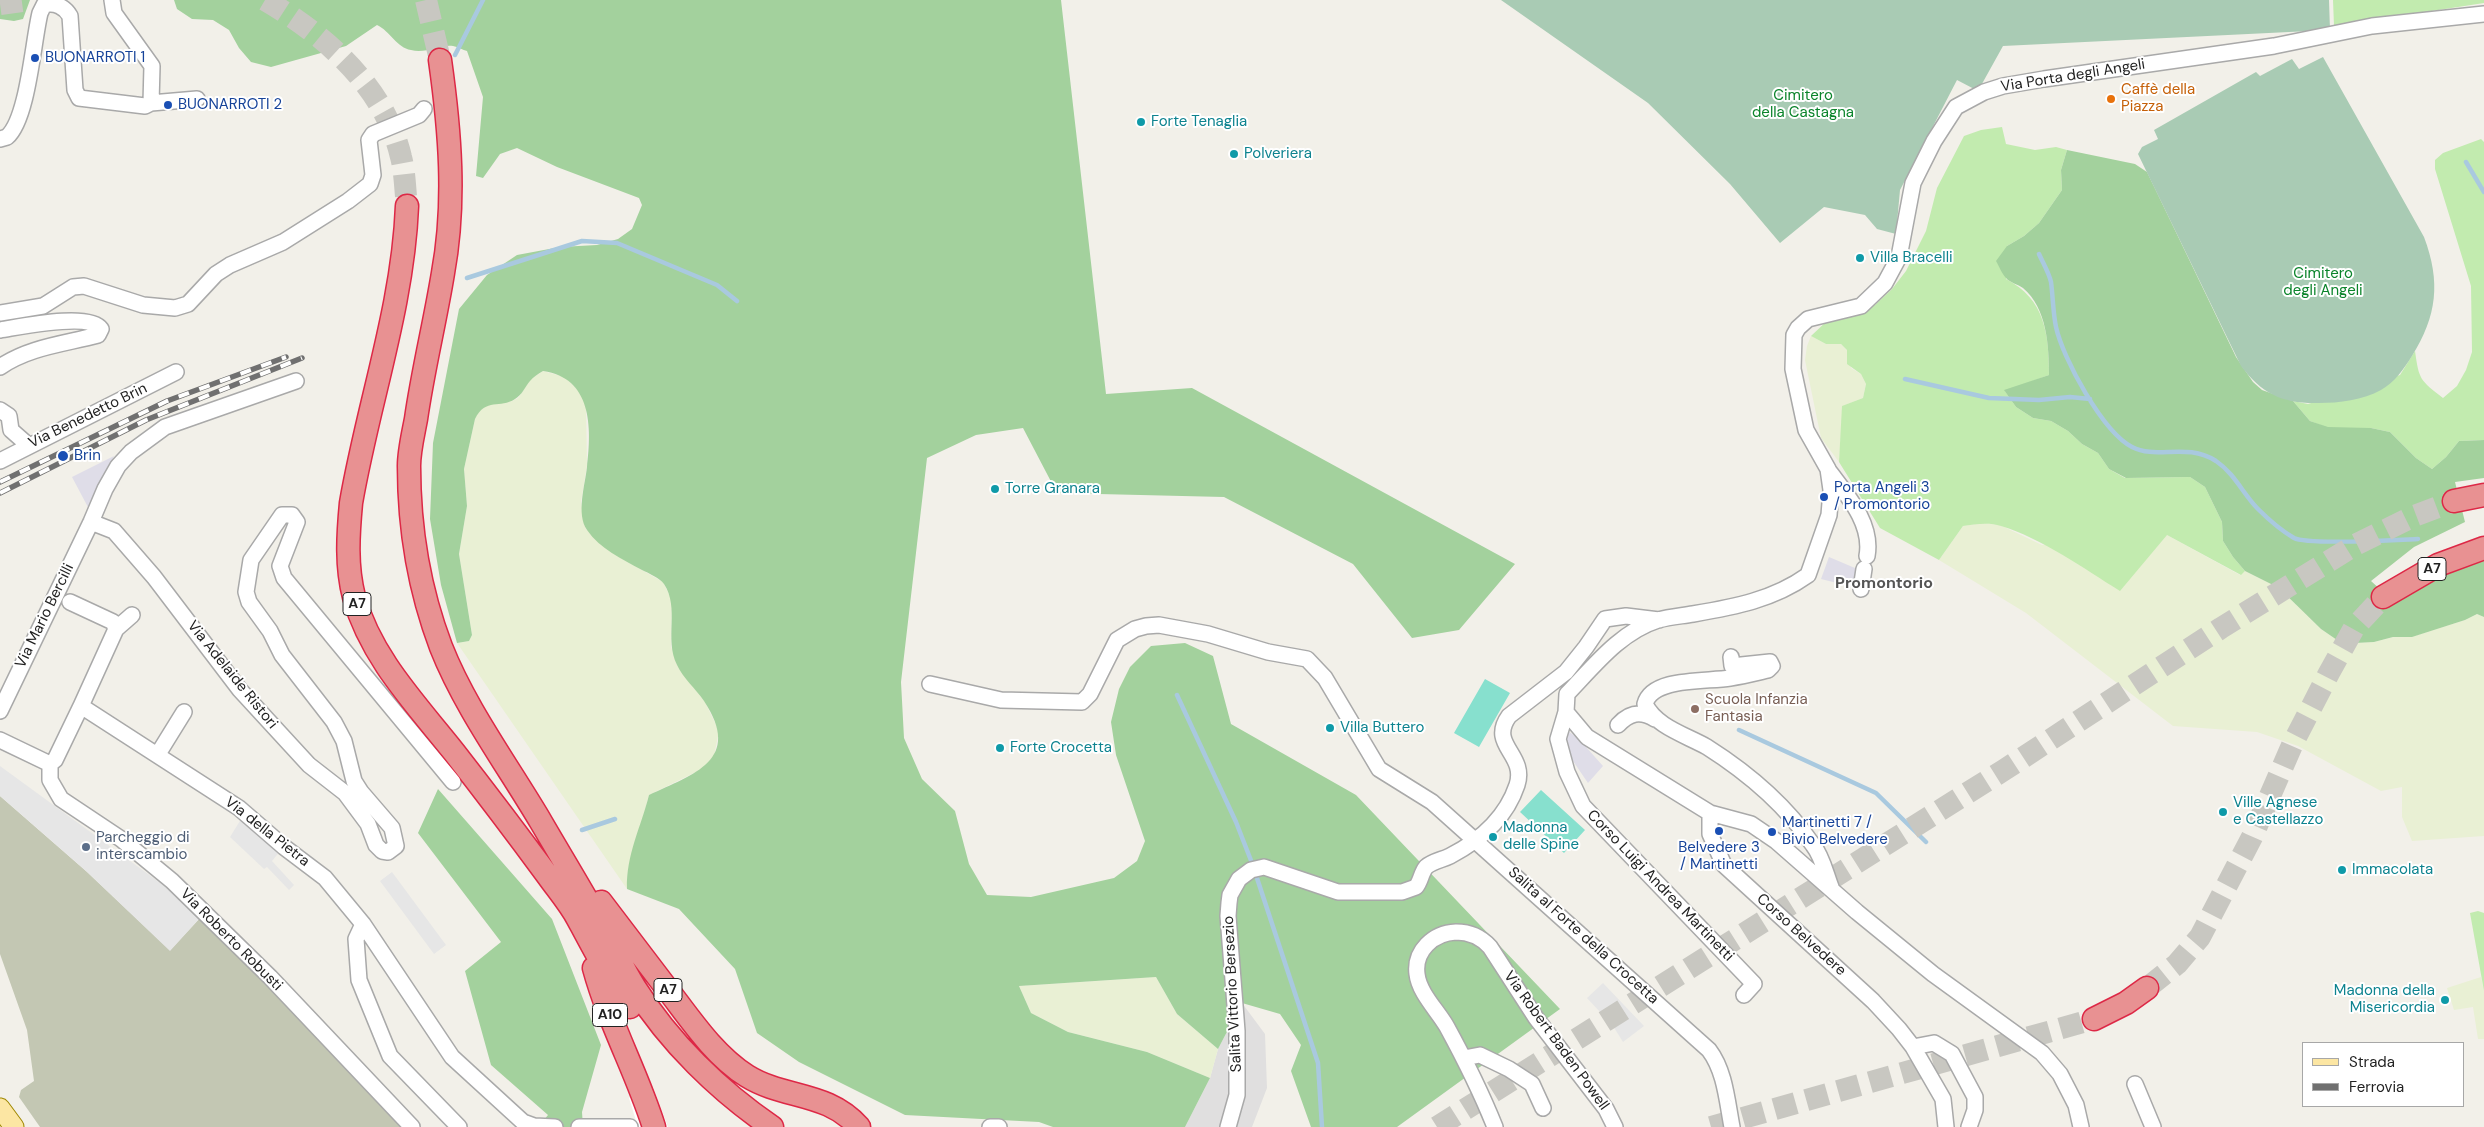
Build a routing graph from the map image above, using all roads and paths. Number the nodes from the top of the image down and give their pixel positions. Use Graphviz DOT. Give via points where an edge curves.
graph roads {
  1 [pos="112,0"];
  2 [pos="45,3"];
  3 [pos="2484,14"];
  4 [pos="440,60"];
  5 [pos="198,99"];
  6 [pos="151,103"];
  7 [pos="424,109"];
  8 [pos="0,139"];
  9 [pos="407,206"];
  10 [pos="0,313"];
  11 [pos="0,330"];
  12 [pos="0,367"];
  13 [pos="176,372"];
  14 [pos="296,381"];
  15 [pos="0,410"];
  16 [pos="5,428"];
  17 [pos="28,445"];
  18 [pos="0,460"];
  19 [pos="1828,469"];
  20 [pos="2484,495"];
  21 [pos="2454,501"];
  22 [pos="91,522"];
  23 [pos="2484,548"];
  24 [pos="1808,575"];
  25 [pos="1861,589"];
  26 [pos="2383,597"];
  27 [pos="70,602"];
  28 [pos="132,615"];
  29 [pos="1659,620"];
  30 [pos="116,629"];
  31 [pos="270,631"];
  32 [pos="1731,658"];
  33 [pos="930,684"];
  34 [pos="81,706"];
  35 [pos="0,710"];
  36 [pos="184,712"];
  37 [pos="1566,712"];
  38 [pos="1656,719"];
  39 [pos="1618,725"];
  40 [pos="352,737"];
  41 [pos="0,740"];
  42 [pos="158,754"];
  43 [pos="50,764"];
  44 [pos="453,782"];
  45 [pos="1710,813"];
  46 [pos="541,821"];
  47 [pos="1476,842"];
  48 [pos="1832,891"];
  49 [pos="363,924"];
  50 [pos="586,936"];
  51 [pos="2147,988"];
  52 [pos="1744,995"];
  53 [pos="2094,1019"];
  54 [pos="1913,1047"];
  55 [pos="1464,1058"];
  56 [pos="2135,1084"];
  57 [pos="0,1108"];
  58 [pos="1543,1108"];
  59 [pos="14,1127"];
  60 [pos="412,1127"];
  61 [pos="459,1127"];
  62 [pos="555,1127"];
  63 [pos="579,1127"];
  64 [pos="630,1127"];
  65 [pos="654,1127"];
  66 [pos="746,1127"];
  67 [pos="772,1127"];
  68 [pos="859,1127"];
  69 [pos="990,1127"];
  70 [pos="999,1127"];
  71 [pos="1228,1127"];
  72 [pos="1495,1127"];
  73 [pos="1615,1127"];
  74 [pos="1732,1127"];
  75 [pos="1946,1127"];
  76 [pos="1969,1127"];
  77 [pos="2081,1127"];
  78 [pos="2153,1127"];
  1 -- 6 [label="street" via="114,13 152,66"];
  2 -- 6 [label="street" via="63,7 70,16 75,90 79,98 145,106"];
  2 -- 8 [label="street" via="36,26 24,98 9,135"];
  3 -- 19 [label="street, Via Porta degli Angeli" via="2372,26 2274,46 2044,78 1984,92 1956,107 1913,183 1899,257 1885,283 1861,306 1808,319 1794,335 1793,369 1806,430"];
  4 -- 46 [label="highway, A7" via="451,145 450,218 444,270 419,394 409,464 412,525 420,581 442,648 483,728"];
  5 -- 6 [label="street"];
  7 -- 10 [label="street" via="419,115 374,134 369,140 373,175 370,184 283,242 216,274 188,304 175,308 143,305 84,286 73,287 44,306"];
  9 -- 50 [label="highway, A7" via="405,246 396,300 351,504 348,564 354,598 379,654 399,684 506,818 578,918"];
  11 -- 12 [label="street" via="89,321 101,329 98,335 39,348"];
  13 -- 17 [label="street, Via Benedetto Brin"];
  14 -- 22 [label="street" via="165,427 142,441 118,466"];
  15 -- 16 [label="street" via="9,416"];
  16 -- 17 [label="street"];
  17 -- 18 [label="street, Via Benedetto Brin"];
  19 -- 24 [label="street, Via Porta degli Angeli" via="1829,515"];
  19 -- 25 [label="street, Via Porta degli Angeli" via="1864,525 1868,549"];
  20 -- 21 [label="highway"];
  22 -- 31 [label="street, Via Adelaide Ristori" via="114,531 154,577 240,690 309,765 345,793 368,824 376,845 388,852 396,846 392,828 354,781 344,741 334,722 282,655"];
  22 -- 35 [label="street, Via Mario Bercilli"];
  23 -- 26 [label="highway, A7" via="2438,565"];
  24 -- 29 [label="street, Corso Luigi Andrea Martinetti" via="1771,596 1745,605"];
  27 -- 30 [label="street" via="112,622"];
  28 -- 30 [label="street"];
  29 -- 37 [label="street, Corso Luigi Andrea Martinetti" via="1635,630 1615,644 1567,694"];
  29 -- 47 [label="street, Salita Vittorio Bersezio" via="1644,616 1612,617 1601,623 1566,672 1509,716 1501,735 1518,764 1519,777 1506,806"];
  30 -- 34 [label="street"];
  31 -- 40 [label="street, Via Adelaide Ristori" via="339,711"];
  31 -- 44 [label="street, Via Adelaide Ristori" via="249,602 246,592 248,573 258,547 282,515 288,514 297,522 280,566 284,578"];
  32 -- 38 [label="street" via="1732,666 1770,662 1772,666 1768,670 1728,678 1691,680 1654,691 1645,704"];
  33 -- 47 [label="street, Salita al Forte della Crocetta" via="1000,700 1082,702 1090,694 1117,640 1135,628 1159,625 1307,659 1325,678 1379,769 1432,802"];
  34 -- 42 [label="street, Via della Pietra"];
  34 -- 43 [label="street"];
  36 -- 42 [label="street"];
  37 -- 45 [label="street" via="1587,737"];
  37 -- 52 [label="street, Corso Luigi Andrea Martinetti" via="1558,739 1567,772 1583,806 1754,984"];
  38 -- 39 [label="street" via="1649,715 1627,716"];
  38 -- 48 [label="street" via="1752,777 1770,794 1814,846"];
  41 -- 43 [label="street"];
  42 -- 49 [label="street, Via della Pietra" via="239,808 325,878"];
  43 -- 60 [label="street, Via Roberto Robusti" via="50,780 61,798 172,881 270,977"];
  45 -- 48 [label="street" via="1751,824 1776,841"];
  45 -- 54 [label="street, Corso Belvedere" via="1710,834 1724,865 1873,1001"];
  46 -- 67 [label="highway, A7" via="634,988 662,1026 709,1076"];
  46 -- 68 [label="highway, A7" via="683,1010 731,1064 767,1086 835,1107"];
  47 -- 71 [label="street, Salita Vittorio Bersezio" via="1427,866 1420,883 1407,891 1338,892 1264,868 1251,870 1239,879 1230,895 1228,916 1237,1031 1237,1096"];
  47 -- 74 [label="street, Salita al Forte della Crocetta" via="1709,1050 1721,1074"];
  48 -- 77 [label="street" via="1933,974 2042,1053 2060,1074 2076,1106"];
  49 -- 61 [label="street" via="356,939 359,980 390,1056"];
  49 -- 62 [label="street" via="452,1057 523,1122"];
  50 -- 65 [label="highway, A10" via="594,971"];
  50 -- 66 [label="highway, A7" via="622,996 668,1055"];
  51 -- 53 [label="highway"];
  54 -- 75 [label="street, Corso Belvedere" via="1943,1099"];
  54 -- 76 [label="street" via="1934,1043 1952,1054 1975,1097 1975,1110"];
  55 -- 58 [label="street" via="1480,1054 1509,1068 1532,1084"];
  55 -- 72 [label="street, Via Robert Baden Powell"];
  55 -- 73 [label="street, Via Robert Baden Powell" via="1417,975 1419,956 1426,945 1455,932 1475,936 1490,947 1536,1018 1597,1096"];
  56 -- 78 [label="street"];
  57 -- 59 [label="main road"];
  63 -- 64 [label="street"];
  69 -- 70 [label="street"];
}
